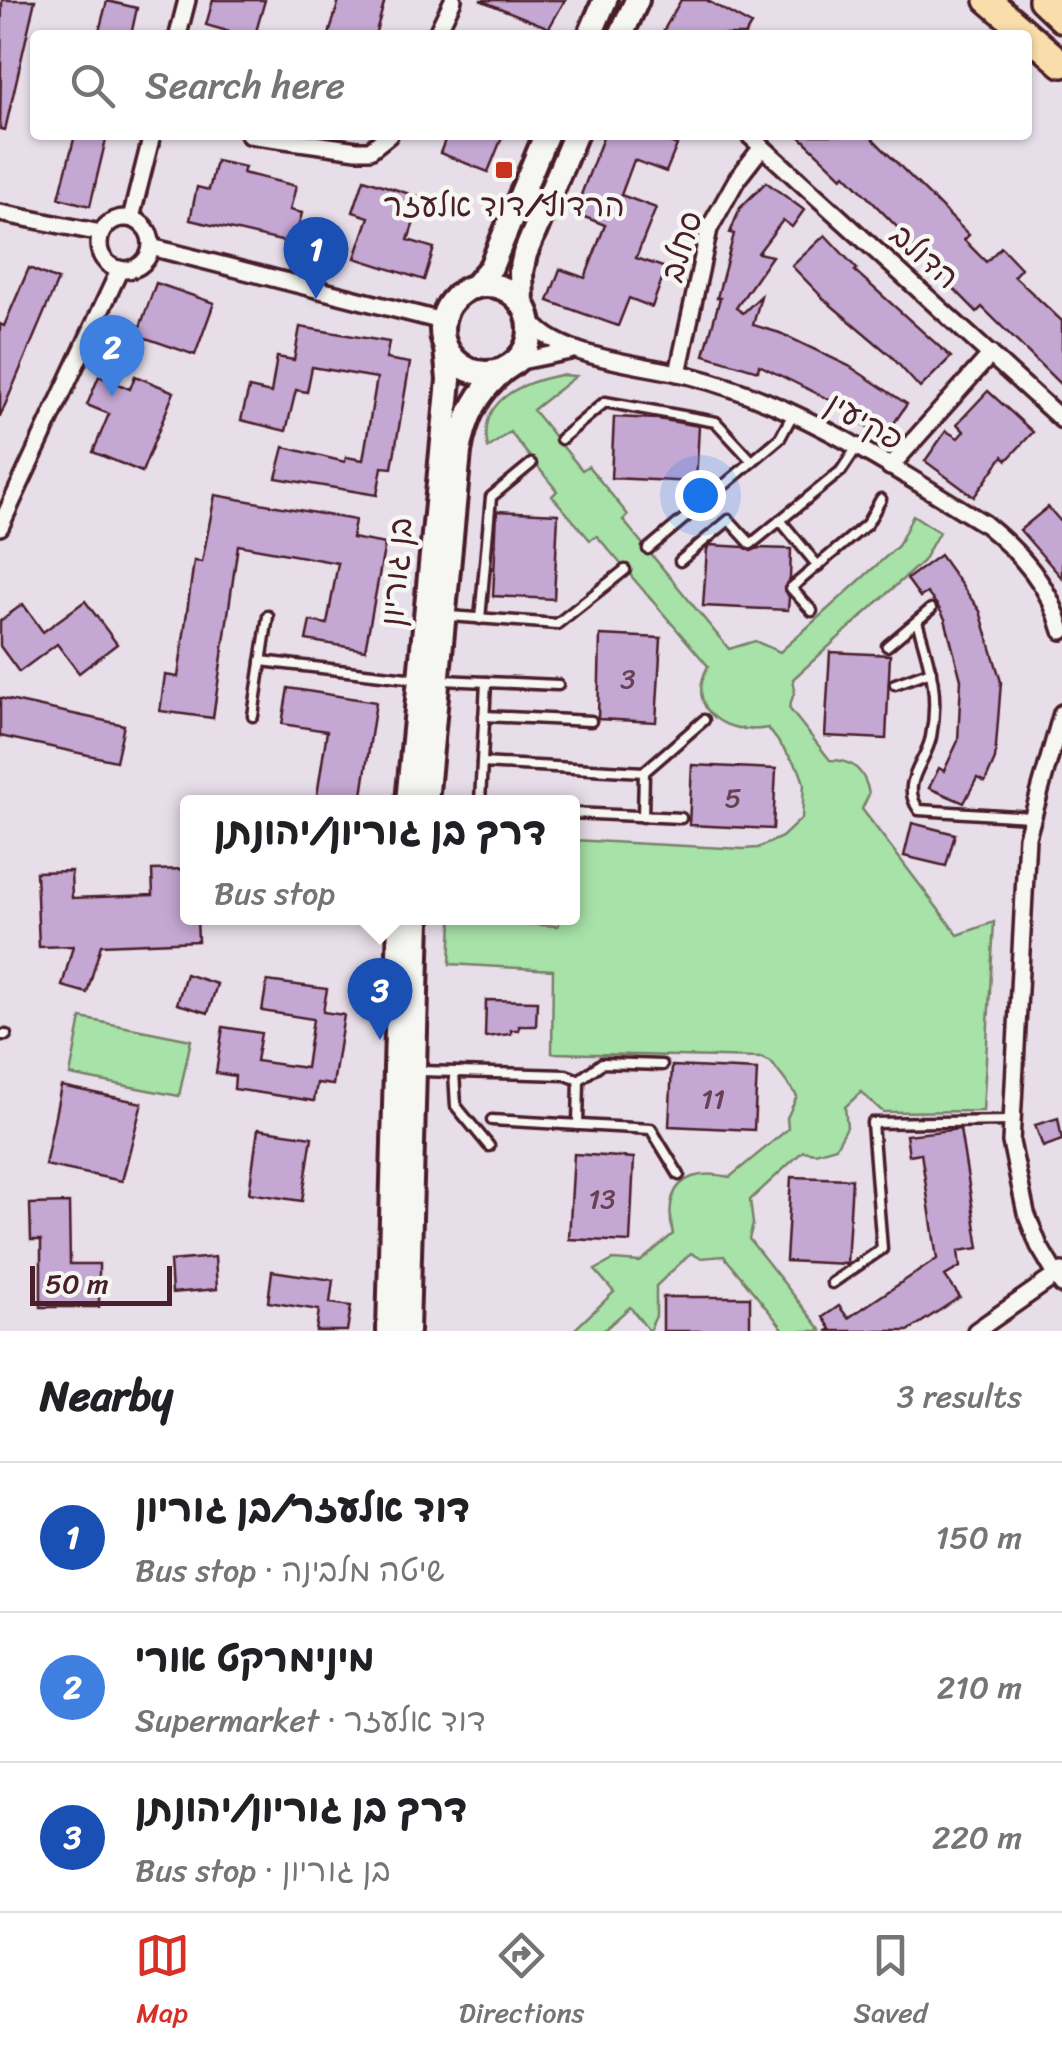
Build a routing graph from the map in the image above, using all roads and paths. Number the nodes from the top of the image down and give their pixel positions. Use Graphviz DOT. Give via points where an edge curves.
graph roads {
  1 [pos="187,0"];
  2 [pos="453,0"];
  3 [pos="605,0"];
  4 [pos="637,0"];
  5 [pos="988,0"];
  6 [pos="1042,0"];
  7 [pos="1062,19"];
  8 [pos="179,30"];
  9 [pos="438,30"];
  10 [pos="592,30"];
  11 [pos="623,30"];
  12 [pos="1023,30"];
  13 [pos="1032,38"];
  14 [pos="1062,64"];
  15 [pos="151,140"];
  16 [pos="285,140"];
  17 [pos="383,140"];
  18 [pos="544,140"];
  19 [pos="574,140"];
  20 [pos="754,140"];
  21 [pos="762,147"];
  22 [pos="0,213"];
  23 [pos="131,218"];
  24 [pos="101,233"];
  25 [pos="151,247"];
  26 [pos="120,269"];
  27 [pos="474,287"];
  28 [pos="525,311"];
  29 [pos="442,321"];
  30 [pos="446,348"];
  31 [pos="579,351"];
  32 [pos="991,354"];
  33 [pos="510,366"];
  34 [pos="678,373"];
  35 [pos="794,412"];
  36 [pos="1062,420"];
  37 [pos="561,438"];
  38 [pos="857,447"];
  39 [pos="752,461"];
  40 [pos="530,464"];
  41 [pos="890,467"];
  42 [pos="881,499"];
  43 [pos="780,520"];
  44 [pos="0,527"];
  45 [pos="648,549"];
  46 [pos="680,561"];
  47 [pos="818,566"];
  48 [pos="624,570"];
  49 [pos="931,609"];
  50 [pos="812,611"];
  51 [pos="268,616"];
  52 [pos="444,616"];
  53 [pos="480,619"];
  54 [pos="917,621"];
  55 [pos="1062,631"];
  56 [pos="887,646"];
  57 [pos="262,660"];
  58 [pos="931,672"];
  59 [pos="428,680"];
  60 [pos="486,682"];
  61 [pos="894,684"];
  62 [pos="558,685"];
  63 [pos="1062,712"];
  64 [pos="253,716"];
  65 [pos="484,716"];
  66 [pos="704,720"];
  67 [pos="591,721"];
  68 [pos="482,763"];
  69 [pos="644,772"];
  70 [pos="409,795"];
  71 [pos="426,795"];
  72 [pos="480,795"];
  73 [pos="580,813"];
  74 [pos="643,816"];
  75 [pos="1031,817"];
  76 [pos="681,818"];
  77 [pos="400,925"];
  78 [pos="418,925"];
  79 [pos="662,1065"];
  80 [pos="412,1070"];
  81 [pos="454,1072"];
  82 [pos="579,1080"];
  83 [pos="492,1120"];
  84 [pos="1011,1122"];
  85 [pos="578,1125"];
  86 [pos="490,1146"];
  87 [pos="679,1175"];
  88 [pos="1060,1278"];
  89 [pos="832,1283"];
  90 [pos="389,1331"];
  91 [pos="407,1331"];
  92 [pos="976,1331"];
  1 -- 8 [label="street"];
  2 -- 9 [label="street"];
  3 -- 10 [label="street"];
  4 -- 11 [label="street"];
  5 -- 12 [label="main road"];
  6 -- 7 [label="main road"];
  13 -- 14 [label="main road"];
  15 -- 23 [label="street"];
  16 -- 17 [label="street" via="370,150"];
  18 -- 27 [label="street" via="490,268"];
  19 -- 28 [label="street" via="525,254"];
  20 -- 21 [label="street, הדולב"];
  21 -- 32 [label="street, הדולב"];
  21 -- 34 [label="street, סחלב" via="709,229"];
  22 -- 24 [label="street"];
  23 -- 24 [label="street" via="113,220"];
  23 -- 25 [label="street" via="144,226"];
  24 -- 26 [label="street" via="102,256"];
  25 -- 26 [label="street" via="137,267"];
  25 -- 29 [label="street"];
  26 -- 44 [label="street"];
  27 -- 28 [label="street" via="501,288"];
  27 -- 29 [label="street" via="451,302"];
  28 -- 31 [label="street, פקיעין" via="547,337"];
  28 -- 33 [label="street" via="529,338"];
  29 -- 30 [label="street"];
  30 -- 33 [label="street" via="470,371 491,374"];
  30 -- 59 [label="street, בן גוריון"];
  31 -- 33 [label="street, פקיעין"];
  31 -- 34 [label="street, פקיעין"];
  32 -- 36 [label="street, הדולב"];
  32 -- 41 [label="street"];
  33 -- 52 [label="street, בן גוריון" via="488,383 462,432"];
  34 -- 35 [label="street, פקיעין"];
  35 -- 38 [label="street, פקיעין"];
  35 -- 39 [label="lane" via="784,434"];
  37 -- 39 [label="lane" via="605,402 716,422"];
  38 -- 41 [label="street, פקיעין"];
  38 -- 43 [label="lane" via="841,471"];
  39 -- 45 [label="lane"];
  40 -- 53 [label="lane" via="491,497"];
  41 -- 55 [label="street, פקיעין" via="1006,542 1040,581"];
  42 -- 47 [label="lane" via="867,524"];
  43 -- 46 [label="lane" via="752,544 729,520"];
  43 -- 47 [label="lane"];
  47 -- 50 [label="lane" via="791,588"];
  48 -- 53 [label="lane" via="557,624"];
  49 -- 54 [label="lane"];
  51 -- 57 [label="lane"];
  52 -- 53 [label="lane"];
  52 -- 59 [label="street, בן גוריון"];
  54 -- 56 [label="lane"];
  54 -- 58 [label="lane"];
  57 -- 59 [label="lane"];
  57 -- 64 [label="lane"];
  58 -- 61 [label="lane"];
  58 -- 75 [label="lane" via="937,692 930,741 912,781 918,810"];
  59 -- 60 [label="lane"];
  59 -- 70 [label="street, בן גוריון"];
  59 -- 71 [label="street, בן גוריון"];
  60 -- 62 [label="lane"];
  60 -- 65 [label="lane"];
  63 -- 75 [label="street"];
  65 -- 67 [label="lane"];
  65 -- 68 [label="lane"];
  66 -- 69 [label="lane"];
  68 -- 69 [label="lane"];
  68 -- 72 [label="lane"];
  69 -- 74 [label="lane"];
  73 -- 74 [label="lane"];
  74 -- 76 [label="lane"];
  75 -- 84 [label="street"];
  77 -- 90 [label="street"];
  78 -- 80 [label="street"];
  79 -- 82 [label="lane" via="602,1063"];
  80 -- 81 [label="lane"];
  80 -- 91 [label="street"];
  81 -- 82 [label="lane"];
  81 -- 86 [label="lane" via="456,1106"];
  82 -- 85 [label="lane"];
  83 -- 85 [label="lane"];
  84 -- 88 [label="street" via="1021,1196"];
  84 -- 89 [label="lane" via="872,1123 882,1249"];
  85 -- 87 [label="lane" via="651,1129"];
  88 -- 92 [label="street"];
}
